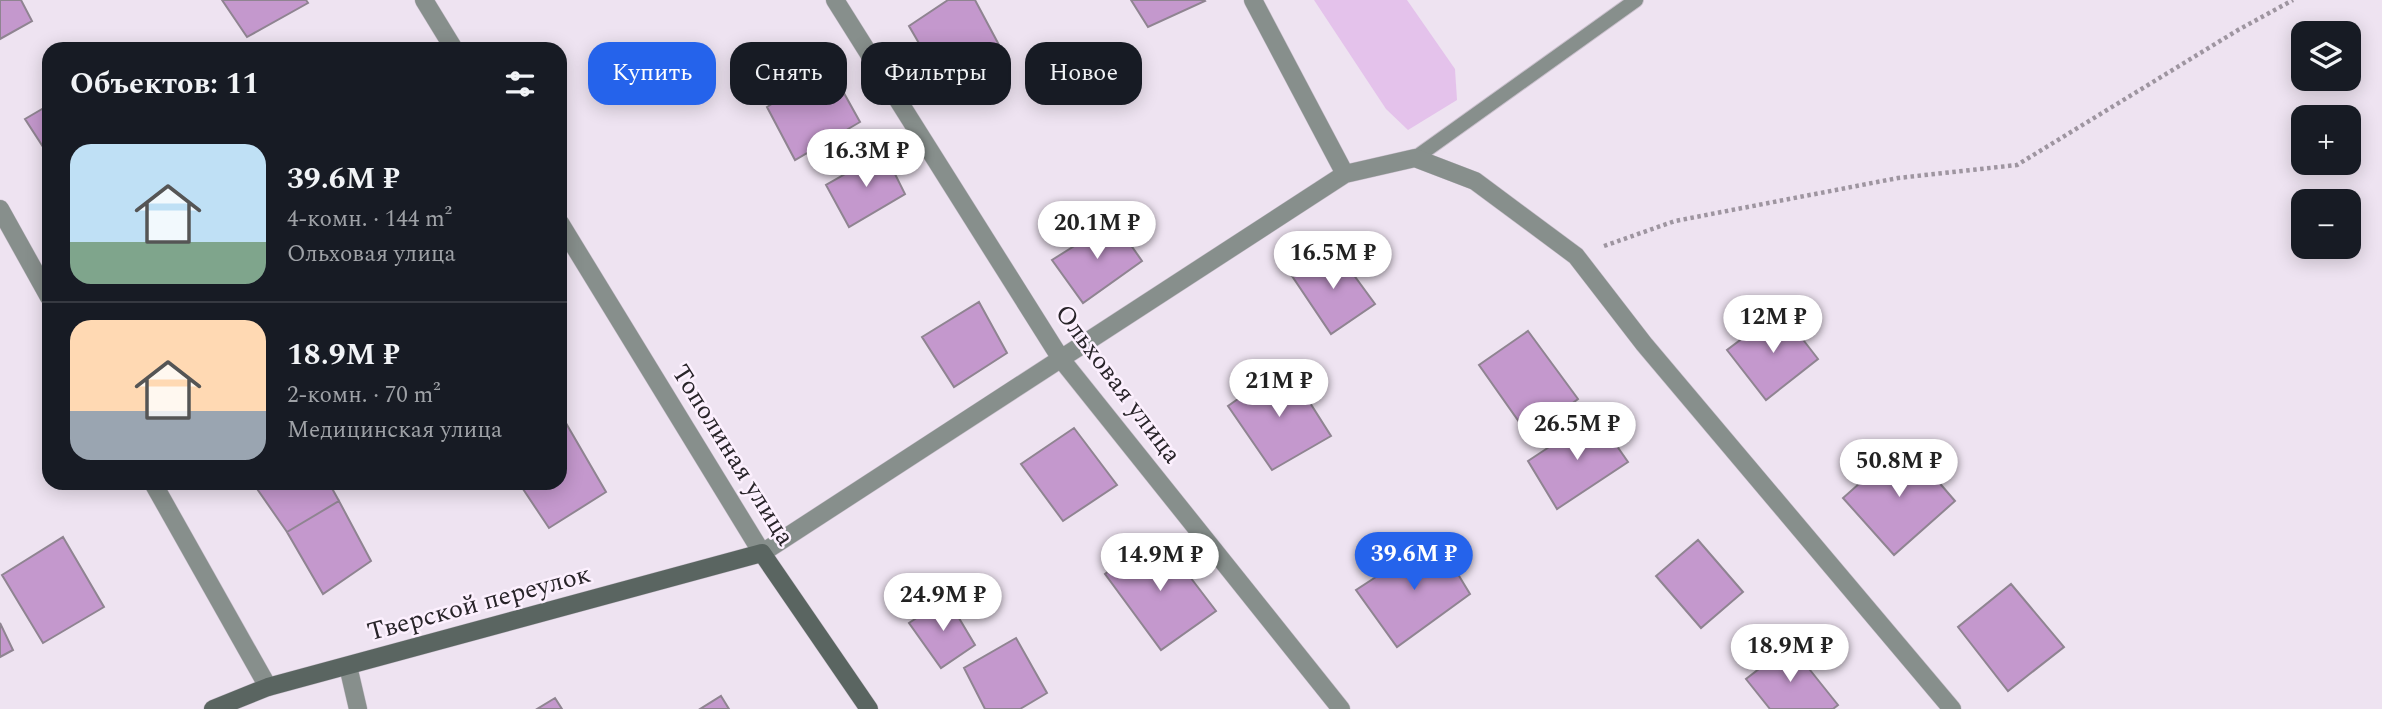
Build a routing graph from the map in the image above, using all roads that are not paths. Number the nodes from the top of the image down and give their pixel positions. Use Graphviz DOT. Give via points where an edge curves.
graph roads {
  1 [pos="424,0"];
  2 [pos="835,0"];
  3 [pos="1254,0"];
  4 [pos="1636,0"];
  5 [pos="450,42"];
  6 [pos="1415,159"];
  7 [pos="1345,174"];
  8 [pos="0,209"];
  9 [pos="567,234"];
  10 [pos="42,284"];
  11 [pos="1061,359"];
  12 [pos="157,490"];
  13 [pos="762,553"];
  14 [pos="348,666"];
  15 [pos="268,687"];
  16 [pos="213,709"];
  17 [pos="358,709"];
  18 [pos="869,709"];
  19 [pos="1341,709"];
  20 [pos="1952,709"];
  1 -- 5 [label="street"];
  2 -- 11 [label="street, Ольховая улица"];
  3 -- 7 [label="street"];
  4 -- 6 [label="lane"];
  6 -- 7 [label="street"];
  6 -- 20 [label="street" via="1475,181 1577,256 1644,344"];
  7 -- 11 [label="street"];
  8 -- 10 [label="street"];
  9 -- 13 [label="street, Тополиная улица"];
  11 -- 13 [label="street"];
  11 -- 19 [label="street, Ольховая улица"];
  12 -- 15 [label="street"];
  13 -- 14 [label="street, Тверской переулок"];
  13 -- 18 [label="street, Тополиная улица"];
  14 -- 15 [label="street, Тверской переулок"];
  14 -- 17 [label="street"];
  15 -- 16 [label="street, Тверской переулок"];
}
